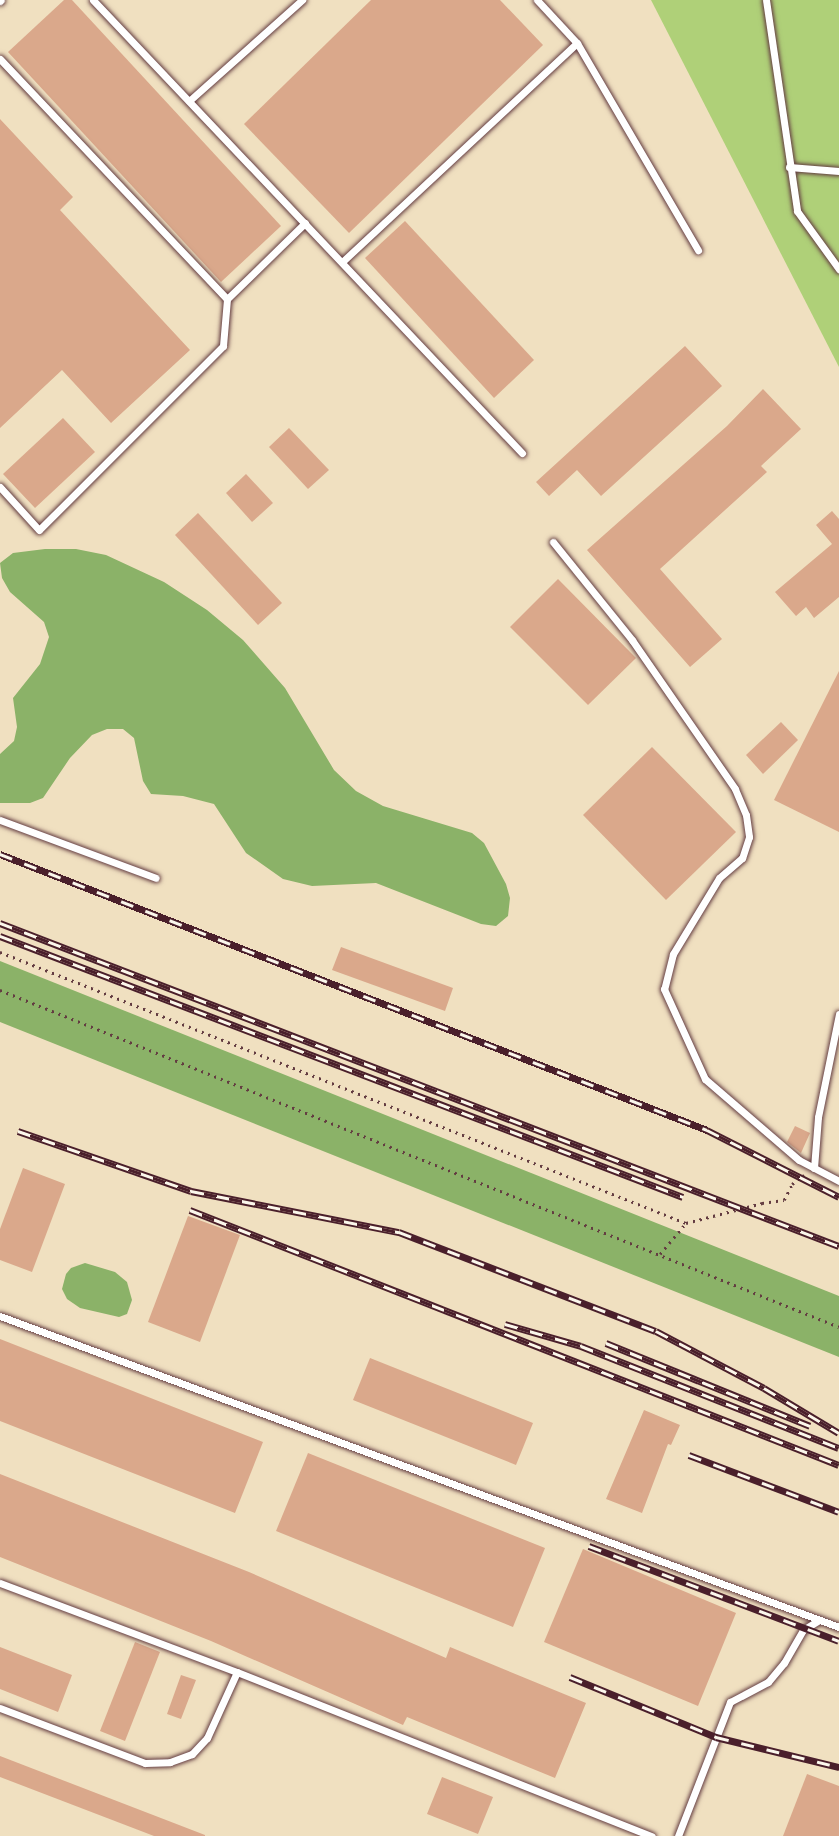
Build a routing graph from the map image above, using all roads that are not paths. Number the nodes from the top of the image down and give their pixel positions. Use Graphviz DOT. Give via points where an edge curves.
graph roads {
  1 [pos="93,0"];
  2 [pos="302,0"];
  3 [pos="537,0"];
  4 [pos="766,0"];
  5 [pos="577,43"];
  6 [pos="0,59"];
  7 [pos="189,101"];
  8 [pos="789,167"];
  9 [pos="839,171"];
  10 [pos="305,223"];
  11 [pos="698,250"];
  12 [pos="342,262"];
  13 [pos="839,269"];
  14 [pos="227,299"];
  15 [pos="522,453"];
  16 [pos="0,487"];
  17 [pos="553,541"];
  18 [pos="0,820"];
  19 [pos="156,878"];
  20 [pos="839,1014"];
  21 [pos="814,1168"];
  22 [pos="839,1181"];
  23 [pos="0,1316"];
  24 [pos="0,1583"];
  25 [pos="819,1620"];
  26 [pos="839,1627"];
  27 [pos="237,1672"];
  28 [pos="0,1708"];
  29 [pos="652,1836"];
  30 [pos="678,1836"];
  1 -- 7 [label="lane"];
  2 -- 7 [label="lane"];
  3 -- 5 [label="lane"];
  4 -- 8 [label="lane"];
  5 -- 11 [label="lane"];
  5 -- 12 [label="lane"];
  6 -- 14 [label="lane"];
  7 -- 10 [label="lane"];
  8 -- 9 [label="lane"];
  8 -- 13 [label="lane" via="797,211"];
  10 -- 12 [label="lane"];
  10 -- 14 [label="lane"];
  12 -- 15 [label="lane"];
  14 -- 16 [label="lane" via="223,346 38,530"];
  17 -- 21 [label="lane" via="632,640 735,789 746,815 749,837 742,858 719,878 673,954 664,989 705,1079"];
  18 -- 19 [label="lane"];
  20 -- 21 [label="lane" via="818,1117"];
  21 -- 22 [label="lane"];
  23 -- 25 [label="lane"];
  24 -- 27 [label="lane"];
  25 -- 26 [label="lane"];
  25 -- 30 [label="lane" via="803,1630 768,1682 730,1702"];
  27 -- 28 [label="lane" via="207,1738 192,1754 170,1762 145,1763"];
  27 -- 29 [label="lane"];
}
